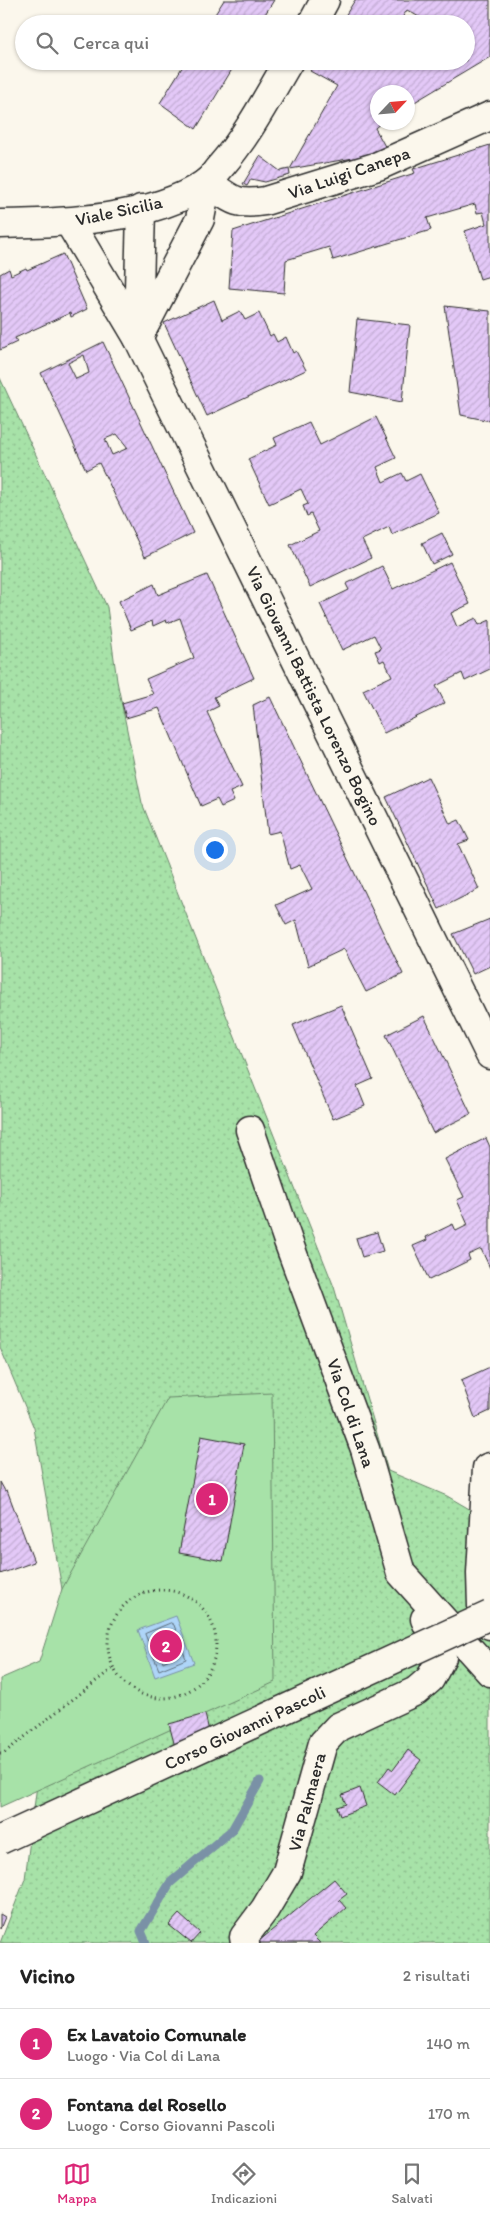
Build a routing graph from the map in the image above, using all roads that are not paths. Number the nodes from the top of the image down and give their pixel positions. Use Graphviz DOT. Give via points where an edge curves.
graph roads {
  1 [pos="325,0"];
  2 [pos="317,15"];
  3 [pos="284,70"];
  4 [pos="490,116"];
  5 [pos="207,182"];
  6 [pos="141,209"];
  7 [pos="69,222"];
  8 [pos="0,224"];
  9 [pos="138,338"];
  10 [pos="486,1038"];
  11 [pos="250,1130"];
  12 [pos="490,1466"];
  13 [pos="401,1573"];
  14 [pos="490,1615"];
  15 [pos="490,1625"];
  16 [pos="490,1672"];
  17 [pos="0,1840"];
  18 [pos="245,1943"];
  1 -- 2 [label="street"];
  3 -- 5 [label="street, Viale Sicilia" via="234,152"];
  4 -- 5 [label="street, Via Luigi Canepa" via="378,166 265,201 246,204 232,200"];
  5 -- 6 [label="street, Viale Sicilia" via="172,200"];
  5 -- 9 [label="street" via="200,218"];
  6 -- 7 [label="street, Viale Sicilia"];
  6 -- 9 [label="street, Via Giovanni Battista Lorenzo Bogino"];
  7 -- 8 [label="street, Viale Sicilia"];
  7 -- 9 [label="street, Via Giovanni Battista Lorenzo Bogino"];
  9 -- 10 [label="street, Via Giovanni Battista Lorenzo Bogino"];
  11 -- 13 [label="street, Via Col di Lana" via="366,1449"];
  12 -- 15 [label="street" via="487,1468 481,1573 482,1606"];
  13 -- 16 [label="street, Via Col di Lana"];
  13 -- 18 [label="street, Via Palmaera" via="418,1602 442,1657 430,1679 416,1691 338,1727 323,1743 287,1872 244,1937"];
  14 -- 17 [label="street, Corso Giovanni Pascoli, bridge"];
}
